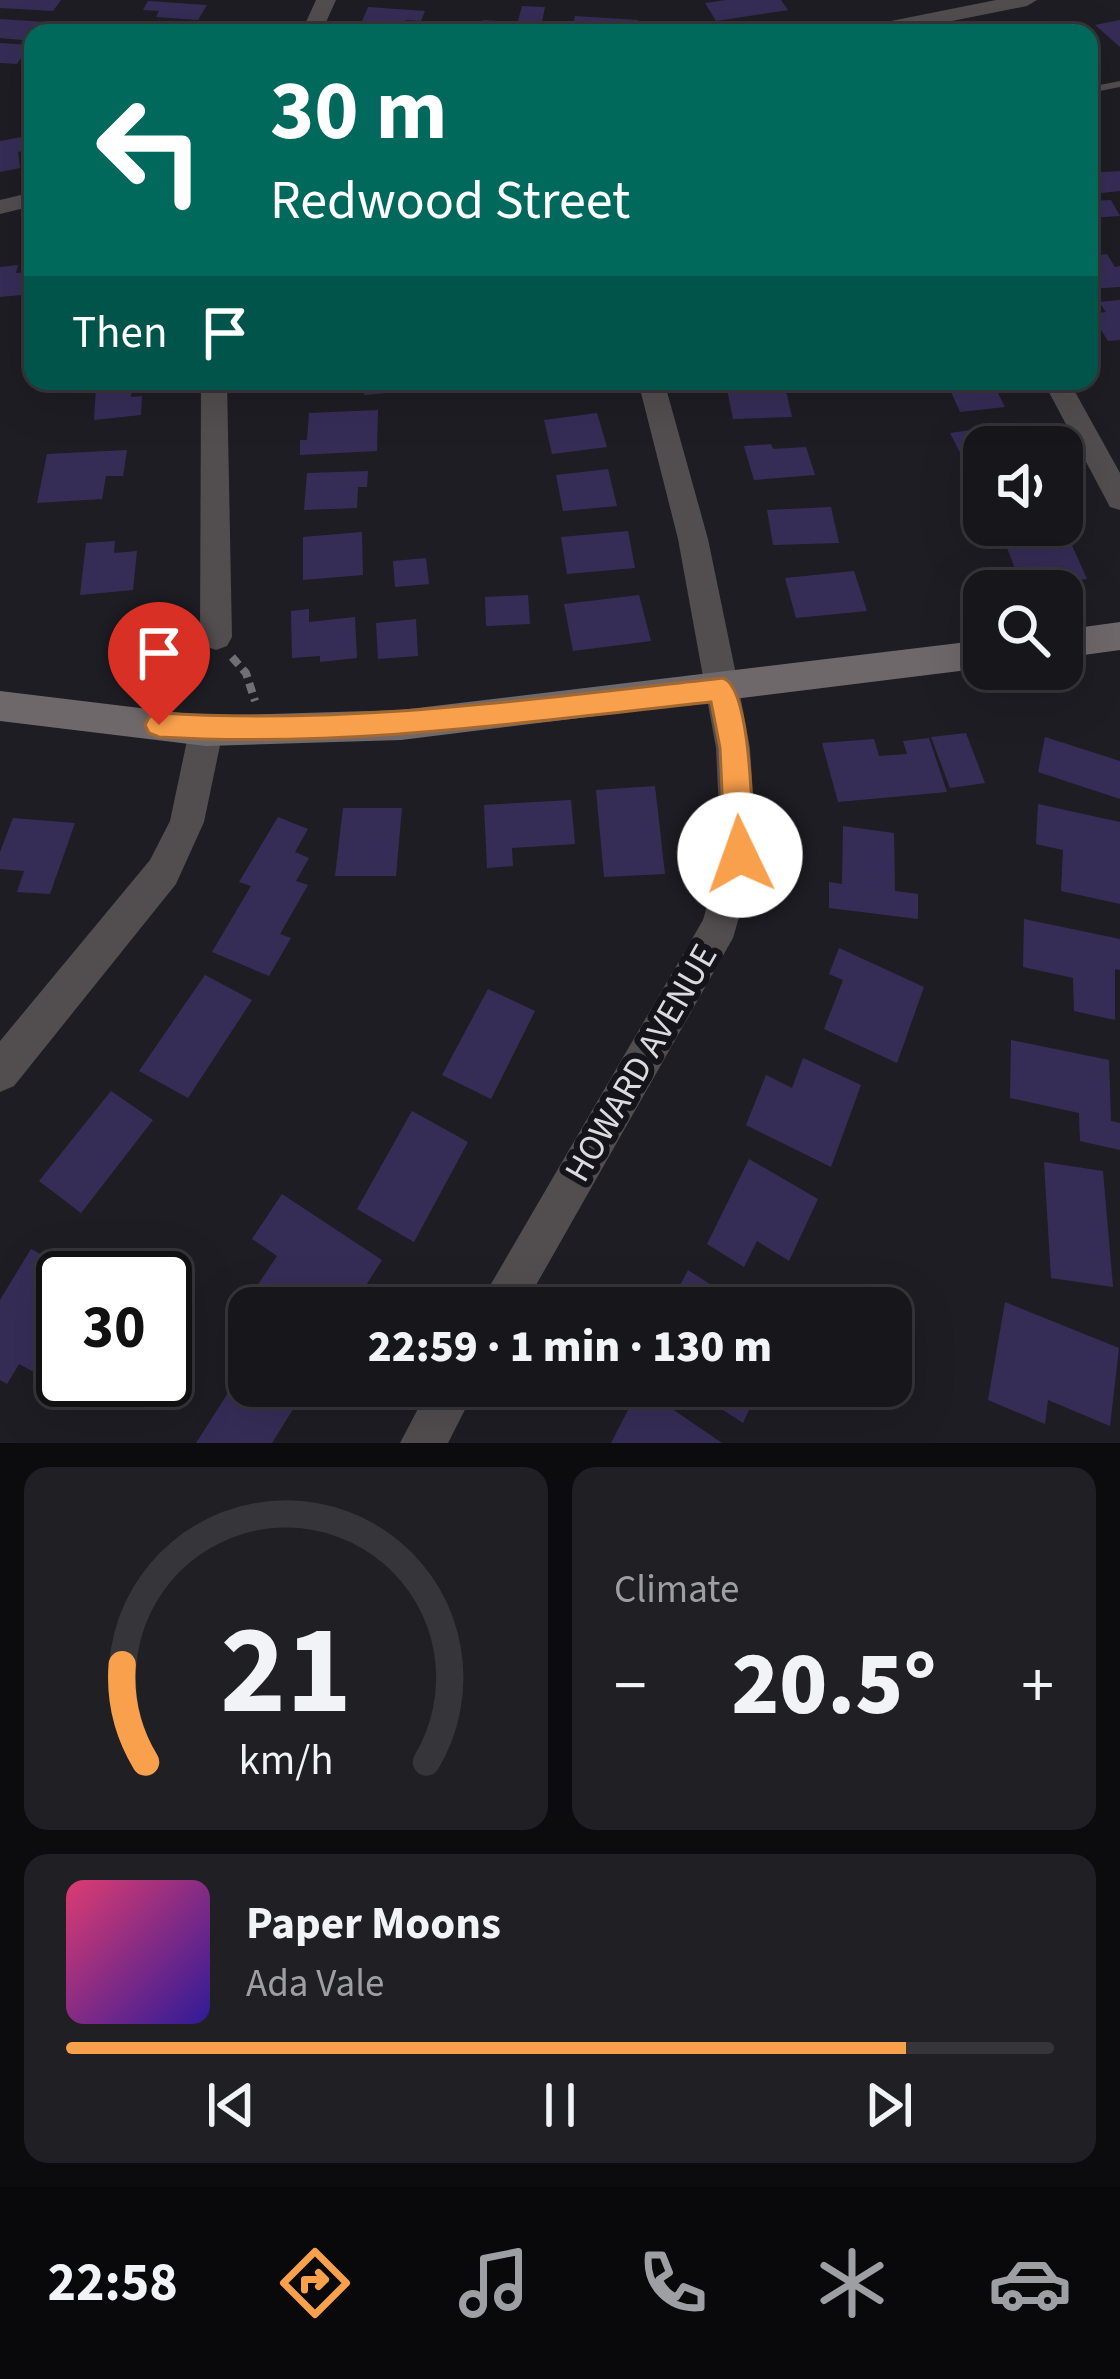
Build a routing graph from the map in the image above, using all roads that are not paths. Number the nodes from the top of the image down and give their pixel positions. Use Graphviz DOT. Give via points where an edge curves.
graph roads {
  1 [pos="1027,0"];
  2 [pos="908,24"];
  3 [pos="214,390"];
  4 [pos="653,390"];
  5 [pos="1061,390"];
  6 [pos="1120,499"];
  7 [pos="1120,636"];
  8 [pos="216,637"];
  9 [pos="1083,641"];
  10 [pos="963,657"];
  11 [pos="723,689"];
  12 [pos="0,706"];
  13 [pos="206,731"];
  14 [pos="0,1072"];
  15 [pos="512,1287"];
  16 [pos="443,1407"];
  17 [pos="423,1443"];
  1 -- 2 [label="street"];
  3 -- 8 [label="street"];
  4 -- 11 [label="street, HOWARD AVENUE"];
  5 -- 6 [label="street"];
  7 -- 9 [label="main road"];
  10 -- 11 [label="main road"];
  11 -- 13 [label="main road" via="422,723"];
  11 -- 15 [label="street, HOWARD AVENUE" via="740,855 720,926"];
  12 -- 13 [label="main road"];
  13 -- 14 [label="street" via="187,822 163,872"];
  16 -- 17 [label="street"];
}
